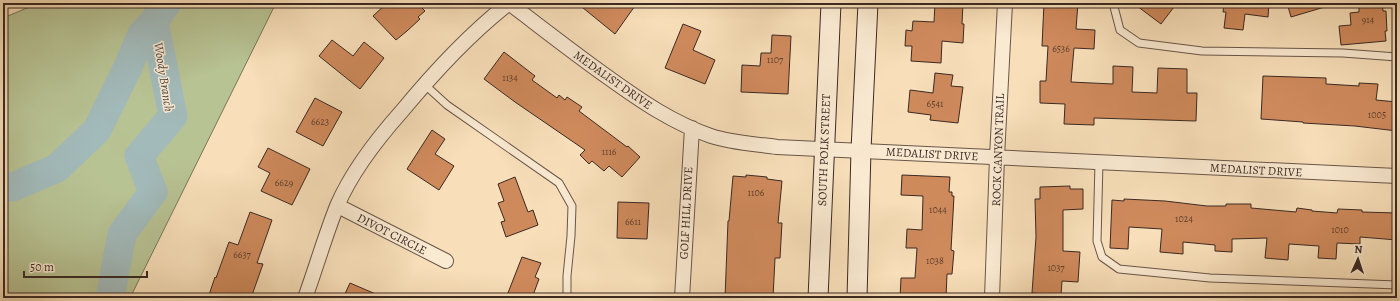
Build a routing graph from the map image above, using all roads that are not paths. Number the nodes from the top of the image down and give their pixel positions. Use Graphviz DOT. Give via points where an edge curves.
graph roads {
  1 [pos="509,3"];
  2 [pos="831,3"];
  3 [pos="868,3"];
  4 [pos="1005,3"];
  5 [pos="1113,3"];
  6 [pos="1397,58"];
  7 [pos="424,84"];
  8 [pos="692,128"];
  9 [pos="824,148"];
  10 [pos="861,150"];
  11 [pos="997,157"];
  12 [pos="1099,162"];
  13 [pos="1397,176"];
  14 [pos="338,206"];
  15 [pos="446,261"];
  16 [pos="1397,285"];
  17 [pos="305,298"];
  18 [pos="567,298"];
  19 [pos="682,298"];
  20 [pos="818,298"];
  21 [pos="856,298"];
  22 [pos="992,298"];
  1 -- 7 [label="street" via="485,22"];
  1 -- 8 [label="street, MEDALIST DRIVE" via="641,101 666,117"];
  2 -- 9 [label="main road, SOUTH POLK STREET"];
  3 -- 10 [label="main road"];
  4 -- 11 [label="street, ROCK CANYON TRAIL"];
  5 -- 6 [label="lane" via="1120,30 1139,43 1202,51 1343,53"];
  7 -- 14 [label="street" via="387,128 350,182"];
  7 -- 18 [label="lane" via="447,105 559,183 572,206"];
  8 -- 9 [label="street, MEDALIST DRIVE" via="744,143"];
  8 -- 19 [label="street, GOLF HILL DRIVE"];
  9 -- 10 [label="street, MEDALIST DRIVE"];
  9 -- 20 [label="main road, SOUTH POLK STREET"];
  10 -- 11 [label="street, MEDALIST DRIVE"];
  10 -- 21 [label="main road"];
  11 -- 12 [label="street, MEDALIST DRIVE"];
  11 -- 22 [label="street, ROCK CANYON TRAIL"];
  12 -- 13 [label="street, MEDALIST DRIVE"];
  12 -- 16 [label="lane" via="1097,241 1102,257 1119,269 1210,278"];
  14 -- 15 [label="street, DIVOT CIRCLE"];
  14 -- 17 [label="street"];
}
